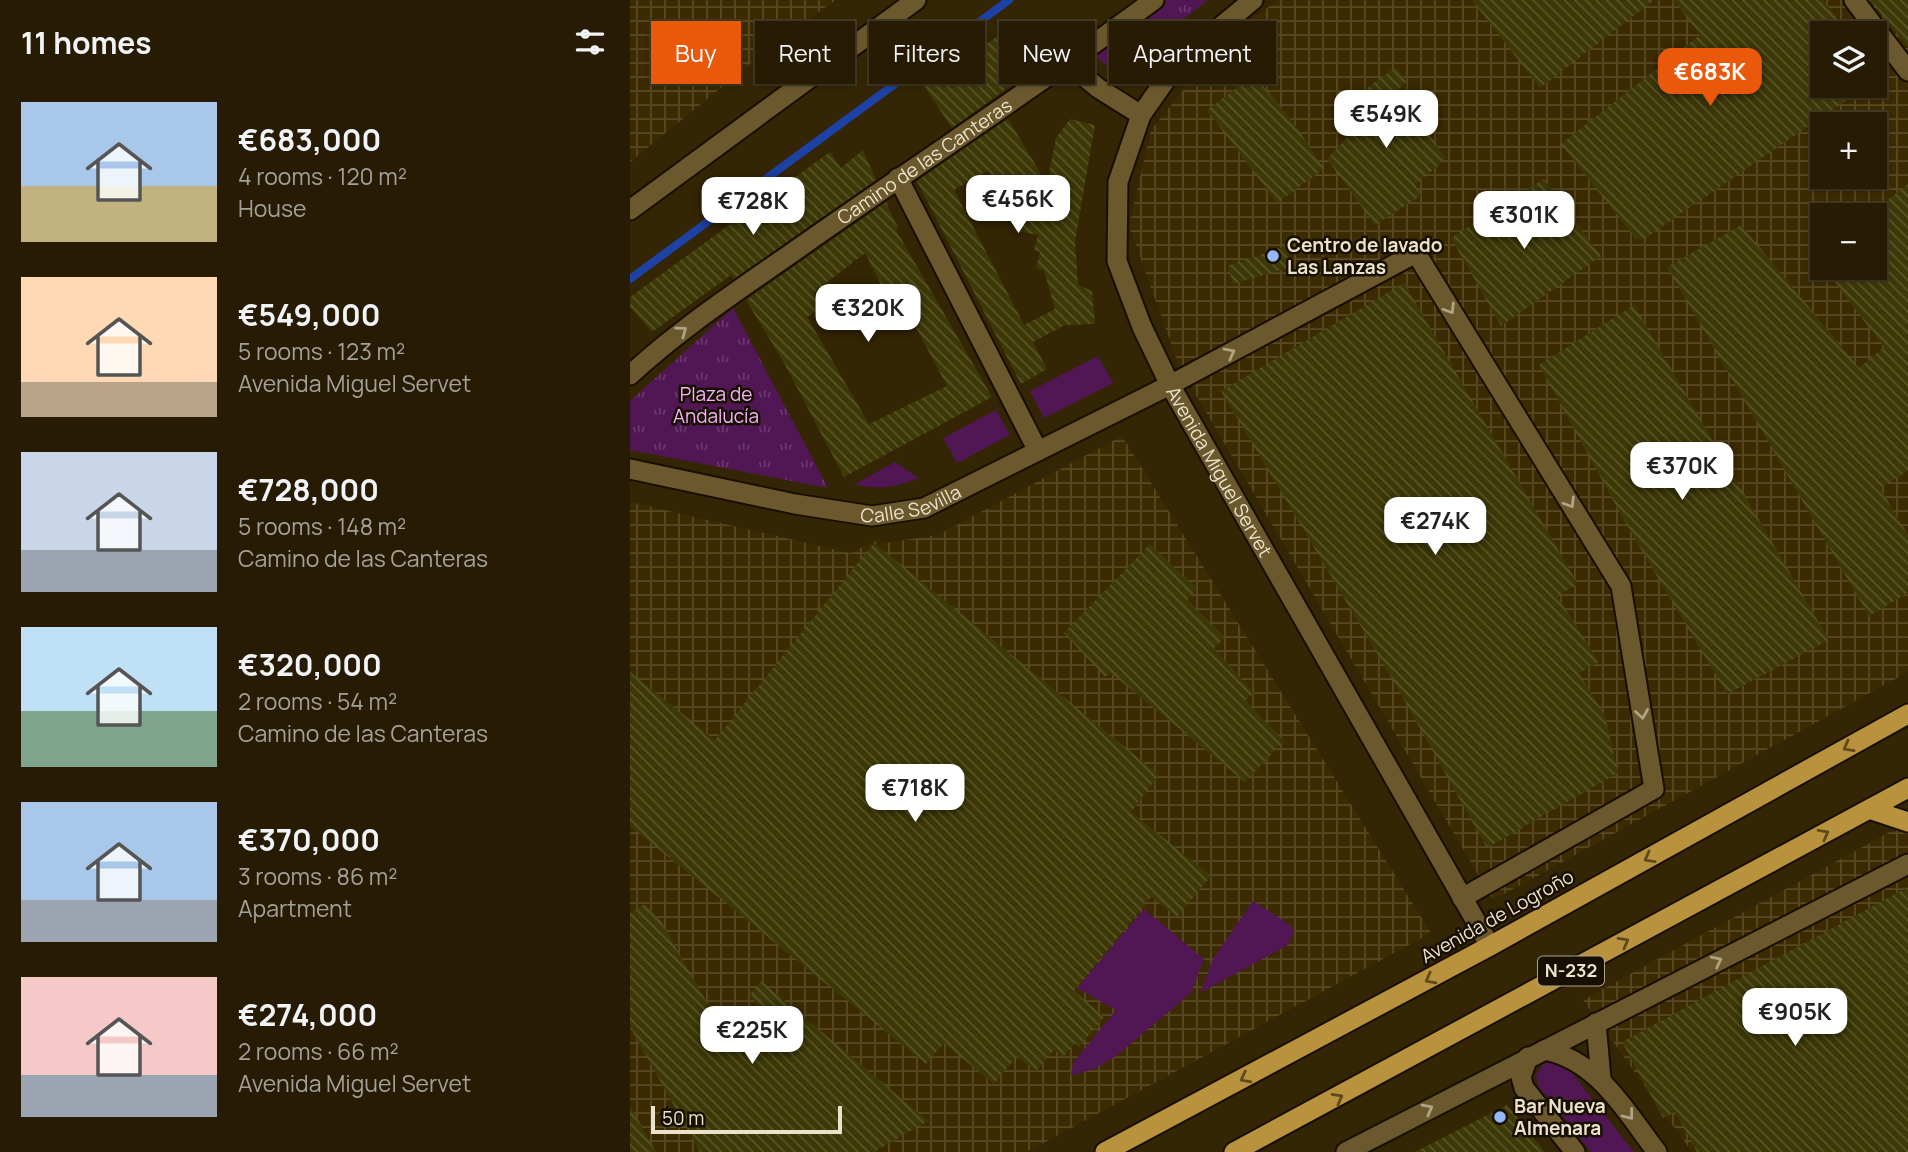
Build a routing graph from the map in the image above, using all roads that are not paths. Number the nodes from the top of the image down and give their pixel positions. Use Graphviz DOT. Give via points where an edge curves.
graph roads {
  1 [pos="916,0"];
  2 [pos="1154,0"];
  3 [pos="1253,0"];
  4 [pos="1854,0"];
  5 [pos="1095,44"];
  6 [pos="1908,71"];
  7 [pos="1039,84"];
  8 [pos="1093,84"];
  9 [pos="1141,115"];
  10 [pos="898,178"];
  11 [pos="630,211"];
  12 [pos="630,375"];
  13 [pos="1170,385"];
  14 [pos="1038,451"];
  15 [pos="630,469"];
  16 [pos="1908,714"];
  17 [pos="1908,788"];
  18 [pos="1869,809"];
  19 [pos="1908,822"];
  20 [pos="1908,863"];
  21 [pos="1462,898"];
  22 [pos="1490,946"];
  23 [pos="1597,1023"];
  24 [pos="1536,1054"];
  25 [pos="1601,1079"];
  26 [pos="1302,1117"];
  27 [pos="1105,1152"];
  28 [pos="1234,1152"];
  29 [pos="1265,1152"];
  30 [pos="1346,1152"];
  31 [pos="1575,1152"];
  32 [pos="1657,1152"];
  1 -- 11 [label="street"];
  2 -- 5 [label="street, Camino de las Canteras"];
  3 -- 9 [label="street, Avenida Miguel Servet" via="1193,51"];
  4 -- 6 [label="street"];
  7 -- 10 [label="street, Camino de las Canteras"];
  8 -- 9 [label="street"];
  9 -- 13 [label="street, Avenida Miguel Servet" via="1118,182 1117,261"];
  12 -- 10 [label="street, Camino de las Canteras, one-way" via="699,319"];
  10 -- 14 [label="street"];
  13 -- 14 [label="street, Calle Sevilla"];
  13 -- 21 [label="street, Avenida Miguel Servet"];
  13 -- 21 [label="street, Calle Sevilla, one-way" via="1416,253 1621,586 1654,789"];
  14 -- 15 [label="street, Calle Sevilla" via="924,508 872,516"];
  16 -- 22 [label="highway, Avenida de Logroño, one-way"];
  17 -- 18 [label="highway, N-232"];
  18 -- 19 [label="highway"];
  26 -- 18 [label="highway, N-232, one-way"];
  23 -- 20 [label="street, one-way"];
  21 -- 22 [label="street, Avenida Miguel Servet"];
  22 -- 27 [label="highway, Avenida de Logroño, one-way"];
  23 -- 24 [label="street"];
  23 -- 25 [label="street"];
  24 -- 25 [label="street" via="1570,1059"];
  30 -- 24 [label="street, one-way"];
  24 -- 31 [label="street" via="1521,1077 1524,1088"];
  25 -- 32 [label="street, one-way"];
  26 -- 28 [label="highway, N-232"];
  26 -- 29 [label="highway"];
}
